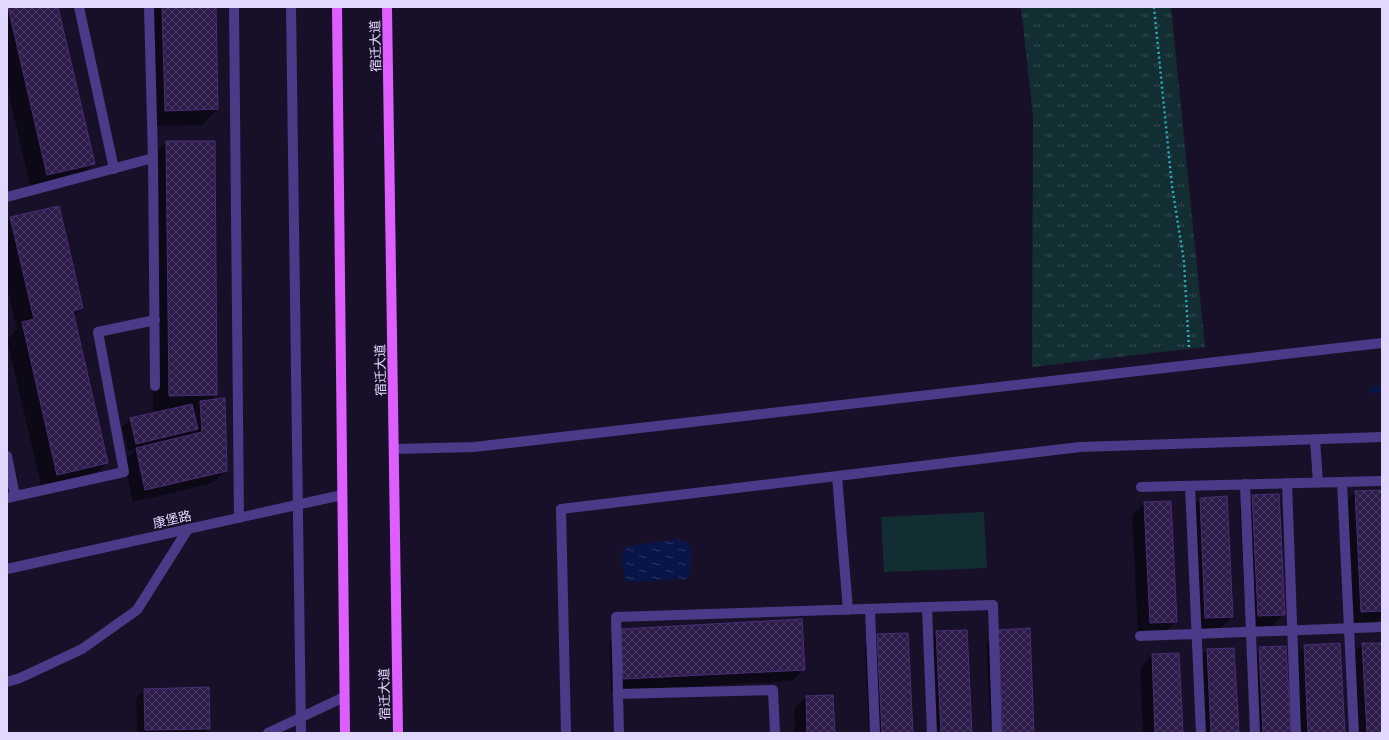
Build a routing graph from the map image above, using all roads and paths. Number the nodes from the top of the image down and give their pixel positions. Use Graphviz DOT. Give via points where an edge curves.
graph roads {
  1 [pos="79,7"];
  2 [pos="149,7"];
  3 [pos="234,7"];
  4 [pos="291,7"];
  5 [pos="336,7"];
  6 [pos="387,7"];
  7 [pos="1154,7"];
  8 [pos="153,158"];
  9 [pos="114,169"];
  10 [pos="7,197"];
  11 [pos="155,320"];
  12 [pos="1382,343"];
  13 [pos="1190,365"];
  14 [pos="155,386"];
  15 [pos="1382,437"];
  16 [pos="1315,439"];
  17 [pos="394,449"];
  18 [pos="7,456"];
  19 [pos="837,476"];
  20 [pos="1382,481"];
  21 [pos="1342,482"];
  22 [pos="1287,483"];
  23 [pos="1318,483"];
  24 [pos="1245,484"];
  25 [pos="1190,486"];
  26 [pos="1141,487"];
  27 [pos="342,494"];
  28 [pos="11,497"];
  29 [pos="299,504"];
  30 [pos="239,518"];
  31 [pos="188,529"];
  32 [pos="7,569"];
  33 [pos="927,607"];
  34 [pos="870,609"];
  35 [pos="848,610"];
  36 [pos="1382,627"];
  37 [pos="1349,628"];
  38 [pos="1292,630"];
  39 [pos="1251,632"];
  40 [pos="1196,634"];
  41 [pos="1140,636"];
  42 [pos="7,682"];
  43 [pos="618,694"];
  44 [pos="344,697"];
  45 [pos="301,717"];
  46 [pos="268,733"];
  47 [pos="301,733"];
  48 [pos="345,733"];
  49 [pos="398,733"];
  50 [pos="566,733"];
  51 [pos="619,733"];
  52 [pos="775,733"];
  53 [pos="875,733"];
  54 [pos="932,733"];
  55 [pos="997,733"];
  56 [pos="1201,733"];
  57 [pos="1255,733"];
  58 [pos="1296,733"];
  59 [pos="1354,733"];
  1 -- 9 [label="street"];
  2 -- 8 [label="street"];
  3 -- 30 [label="street"];
  4 -- 29 [label="street"];
  5 -- 27 [label="main road"];
  6 -- 17 [label="main road, 宿迁大道"];
  7 -- 13 [label="path" via="1172,186 1184,262"];
  8 -- 9 [label="street"];
  8 -- 11 [label="street"];
  9 -- 10 [label="street"];
  11 -- 14 [label="street"];
  11 -- 28 [label="street" via="98,332 124,472"];
  12 -- 13 [label="street"];
  13 -- 17 [label="street" via="474,447"];
  15 -- 16 [label="street"];
  16 -- 19 [label="street" via="1080,447"];
  16 -- 23 [label="street"];
  17 -- 49 [label="main road, 宿迁大道"];
  18 -- 28 [label="street"];
  19 -- 35 [label="street"];
  19 -- 50 [label="street" via="561,509"];
  20 -- 21 [label="street"];
  21 -- 23 [label="street"];
  21 -- 37 [label="street"];
  22 -- 23 [label="street"];
  22 -- 24 [label="street"];
  22 -- 38 [label="street"];
  24 -- 25 [label="street"];
  24 -- 39 [label="street"];
  25 -- 26 [label="street"];
  25 -- 40 [label="street"];
  27 -- 29 [label="street, 康堡路"];
  27 -- 44 [label="main road"];
  29 -- 30 [label="street, 康堡路"];
  29 -- 45 [label="street"];
  30 -- 31 [label="street, 康堡路"];
  31 -- 32 [label="street, 康堡路"];
  31 -- 42 [label="street" via="137,610 82,649"];
  33 -- 34 [label="street"];
  33 -- 54 [label="street"];
  33 -- 55 [label="street" via="993,605"];
  34 -- 35 [label="street"];
  34 -- 53 [label="street"];
  35 -- 43 [label="street" via="616,617"];
  36 -- 37 [label="street"];
  37 -- 38 [label="street"];
  37 -- 59 [label="street"];
  38 -- 39 [label="street"];
  38 -- 58 [label="street"];
  39 -- 40 [label="street"];
  39 -- 57 [label="street"];
  40 -- 41 [label="street"];
  40 -- 56 [label="street"];
  43 -- 51 [label="street"];
  43 -- 52 [label="street" via="773,690"];
  44 -- 45 [label="street"];
  44 -- 48 [label="main road"];
  45 -- 46 [label="street"];
  45 -- 47 [label="street"];
}
